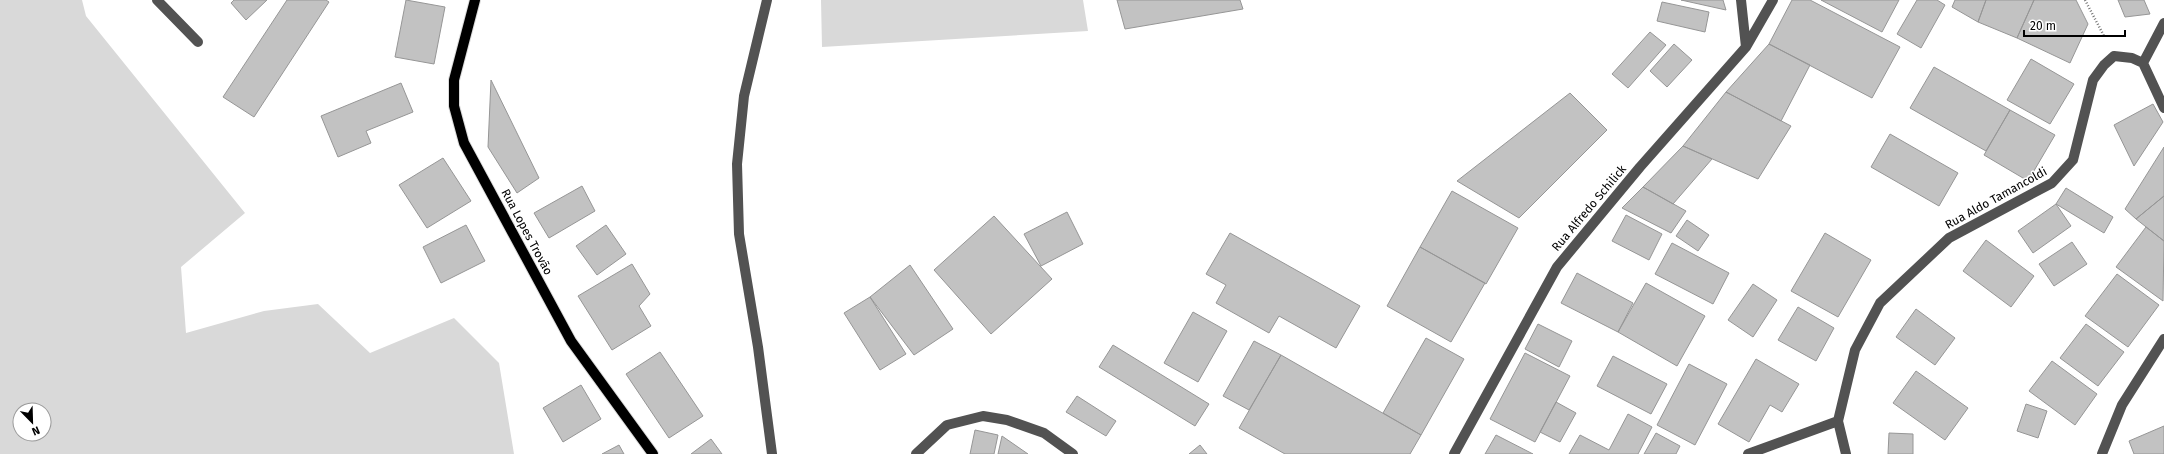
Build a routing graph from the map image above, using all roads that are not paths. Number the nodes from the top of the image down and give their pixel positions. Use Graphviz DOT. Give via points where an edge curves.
graph roads {
  1 [pos="157,0"];
  2 [pos="475,0"];
  3 [pos="767,0"];
  4 [pos="1741,0"];
  5 [pos="1773,0"];
  6 [pos="2164,23"];
  7 [pos="198,42"];
  8 [pos="1746,47"];
  9 [pos="2143,63"];
  10 [pos="2164,108"];
  11 [pos="2164,339"];
  12 [pos="1838,421"];
  13 [pos="653,454"];
  14 [pos="772,454"];
  15 [pos="916,454"];
  16 [pos="1073,454"];
  17 [pos="1454,454"];
  18 [pos="1748,454"];
  19 [pos="1846,454"];
  20 [pos="2102,454"];
  1 -- 7 [label="street"];
  2 -- 13 [label="main road, Rua Lopes Trovão" via="454,80 454,106 464,143 571,341"];
  3 -- 14 [label="street" via="744,96 737,164 739,234 758,347"];
  4 -- 8 [label="street"];
  5 -- 8 [label="street, Rua Alfredo Schilick"];
  6 -- 9 [label="street"];
  8 -- 17 [label="street, Rua Alfredo Schilick" via="1640,167 1557,267"];
  9 -- 10 [label="street"];
  9 -- 12 [label="street, Rua Aldo Tamancoldi" via="2132,58 2114,56 2104,65 2093,80 2073,160 2052,183 1949,238 1880,303 1855,350"];
  11 -- 20 [label="street" via="2122,405"];
  12 -- 18 [label="street"];
  12 -- 19 [label="street"];
  15 -- 16 [label="street" via="947,425 983,416 1007,420 1044,433"];
}
